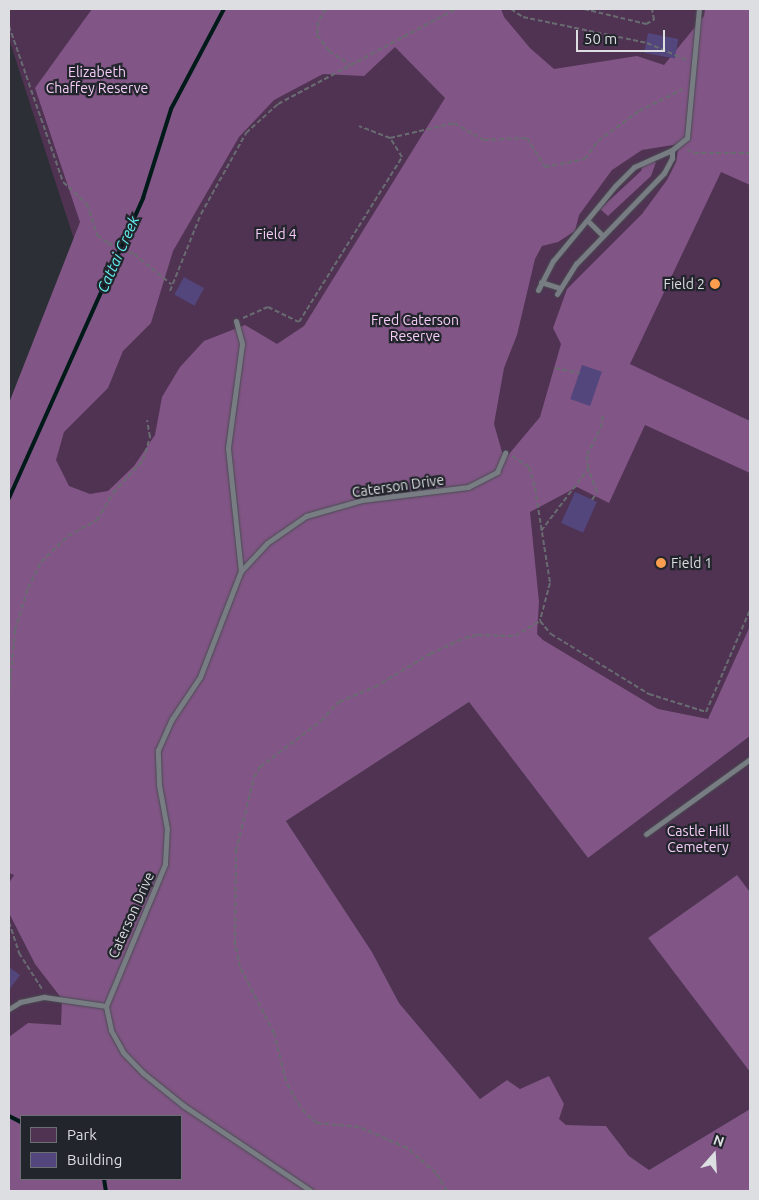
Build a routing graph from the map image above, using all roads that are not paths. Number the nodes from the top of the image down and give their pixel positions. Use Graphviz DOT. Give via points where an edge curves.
graph roads {
  1 [pos="699,9"];
  2 [pos="672,150"];
  3 [pos="588,221"];
  4 [pos="603,236"];
  5 [pos="541,282"];
  6 [pos="560,288"];
  7 [pos="538,290"];
  8 [pos="557,294"];
  9 [pos="236,321"];
  10 [pos="505,454"];
  11 [pos="241,571"];
  12 [pos="750,760"];
  13 [pos="646,834"];
  14 [pos="106,1006"];
  15 [pos="9,1009"];
  16 [pos="311,1191"];
  1 -- 2 [label="lane" via="691,84 691,121 687,138"];
  2 -- 3 [label="lane" via="634,168"];
  2 -- 4 [label="lane" via="672,158 664,173"];
  3 -- 4 [label="lane"];
  3 -- 5 [label="lane" via="552,261"];
  4 -- 6 [label="lane" via="568,273"];
  5 -- 6 [label="lane"];
  5 -- 7 [label="lane"];
  6 -- 8 [label="lane"];
  9 -- 11 [label="lane" via="242,344 228,448"];
  10 -- 11 [label="lane, Caterson Drive" via="497,472 468,488 362,500 306,516 267,543"];
  11 -- 14 [label="lane, Caterson Drive" via="200,677 172,720 158,750 159,785 167,829 166,864"];
  12 -- 13 [label="lane"];
  14 -- 15 [label="lane" via="44,997 20,1002"];
  14 -- 16 [label="lane" via="111,1030 123,1052 143,1073 184,1106"];
}
